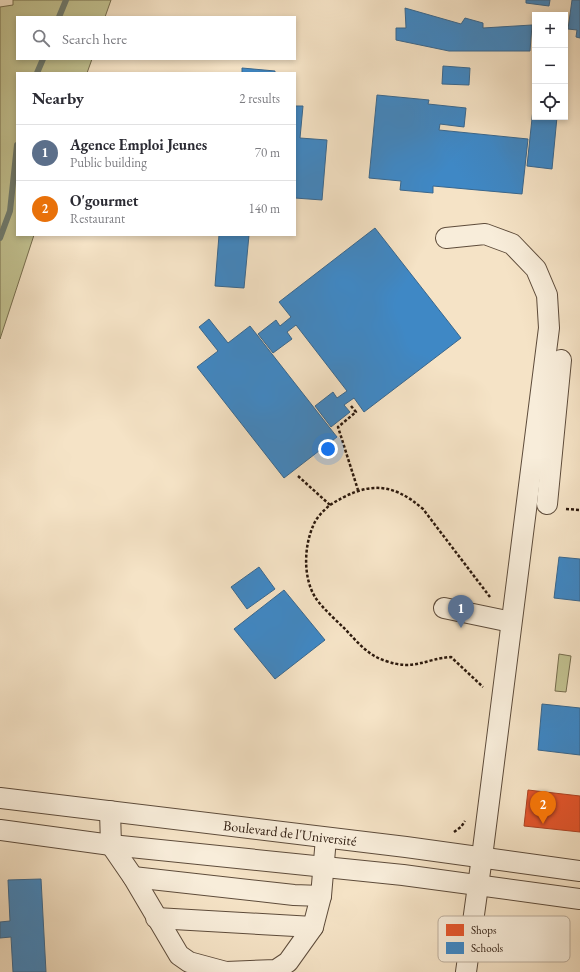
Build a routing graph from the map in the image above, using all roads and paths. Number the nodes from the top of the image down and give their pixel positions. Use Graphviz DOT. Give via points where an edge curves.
graph roads {
  1 [pos="446,238"];
  2 [pos="561,360"];
  3 [pos="351,406"];
  4 [pos="548,407"];
  5 [pos="298,476"];
  6 [pos="358,490"];
  7 [pos="547,504"];
  8 [pos="330,505"];
  9 [pos="444,608"];
  10 [pos="511,619"];
  11 [pos="482,694"];
  12 [pos="0,798"];
  13 [pos="110,811"];
  14 [pos="466,820"];
  15 [pos="0,830"];
  16 [pos="450,833"];
  17 [pos="326,838"];
  18 [pos="110,845"];
  19 [pos="406,847"];
  20 [pos="482,856"];
  21 [pos="324,868"];
  22 [pos="580,871"];
  23 [pos="403,875"];
  24 [pos="134,877"];
  25 [pos="477,885"];
  26 [pos="321,896"];
  27 [pos="580,899"];
  28 [pos="473,916"];
  29 [pos="156,918"];
  30 [pos="313,928"];
  31 [pos="467,962"];
  32 [pos="466,972"];
  1 -- 4 [label="street" via="485,234 512,244 536,269 547,295"];
  2 -- 4 [label="street"];
  3 -- 6 [label="path" via="356,412 338,427"];
  4 -- 7 [label="street"];
  4 -- 10 [label="street"];
  5 -- 8 [label="path"];
  6 -- 8 [label="path"];
  6 -- 10 [label="path" via="386,488 411,498 423,509 491,599"];
  8 -- 11 [label="path" via="317,518 309,539 307,574 310,588 316,598 370,654 386,662 408,666 451,657 483,686"];
  9 -- 10 [label="street"];
  10 -- 20 [label="street"];
  12 -- 13 [label="street, Boulevard de l'Université"];
  13 -- 17 [label="street, Boulevard de l'Université"];
  13 -- 18 [label="street"];
  14 -- 16 [label="path" via="456,832"];
  15 -- 18 [label="street"];
  17 -- 19 [label="street, Boulevard de l'Université"];
  17 -- 21 [label="street"];
  18 -- 21 [label="street"];
  18 -- 24 [label="street"];
  19 -- 20 [label="street, Boulevard de l'Université"];
  19 -- 23 [label="street"];
  20 -- 22 [label="street, Boulevard de l'Université"];
  20 -- 25 [label="street"];
  21 -- 23 [label="street"];
  21 -- 26 [label="street"];
  23 -- 25 [label="street"];
  24 -- 26 [label="street"];
  24 -- 29 [label="street"];
  25 -- 27 [label="street"];
  25 -- 28 [label="street"];
  26 -- 30 [label="street"];
  29 -- 30 [label="street"];
  29 -- 30 [label="street" via="179,955 189,962 226,972 276,970 288,962"];
  31 -- 32 [label="street"];
}
